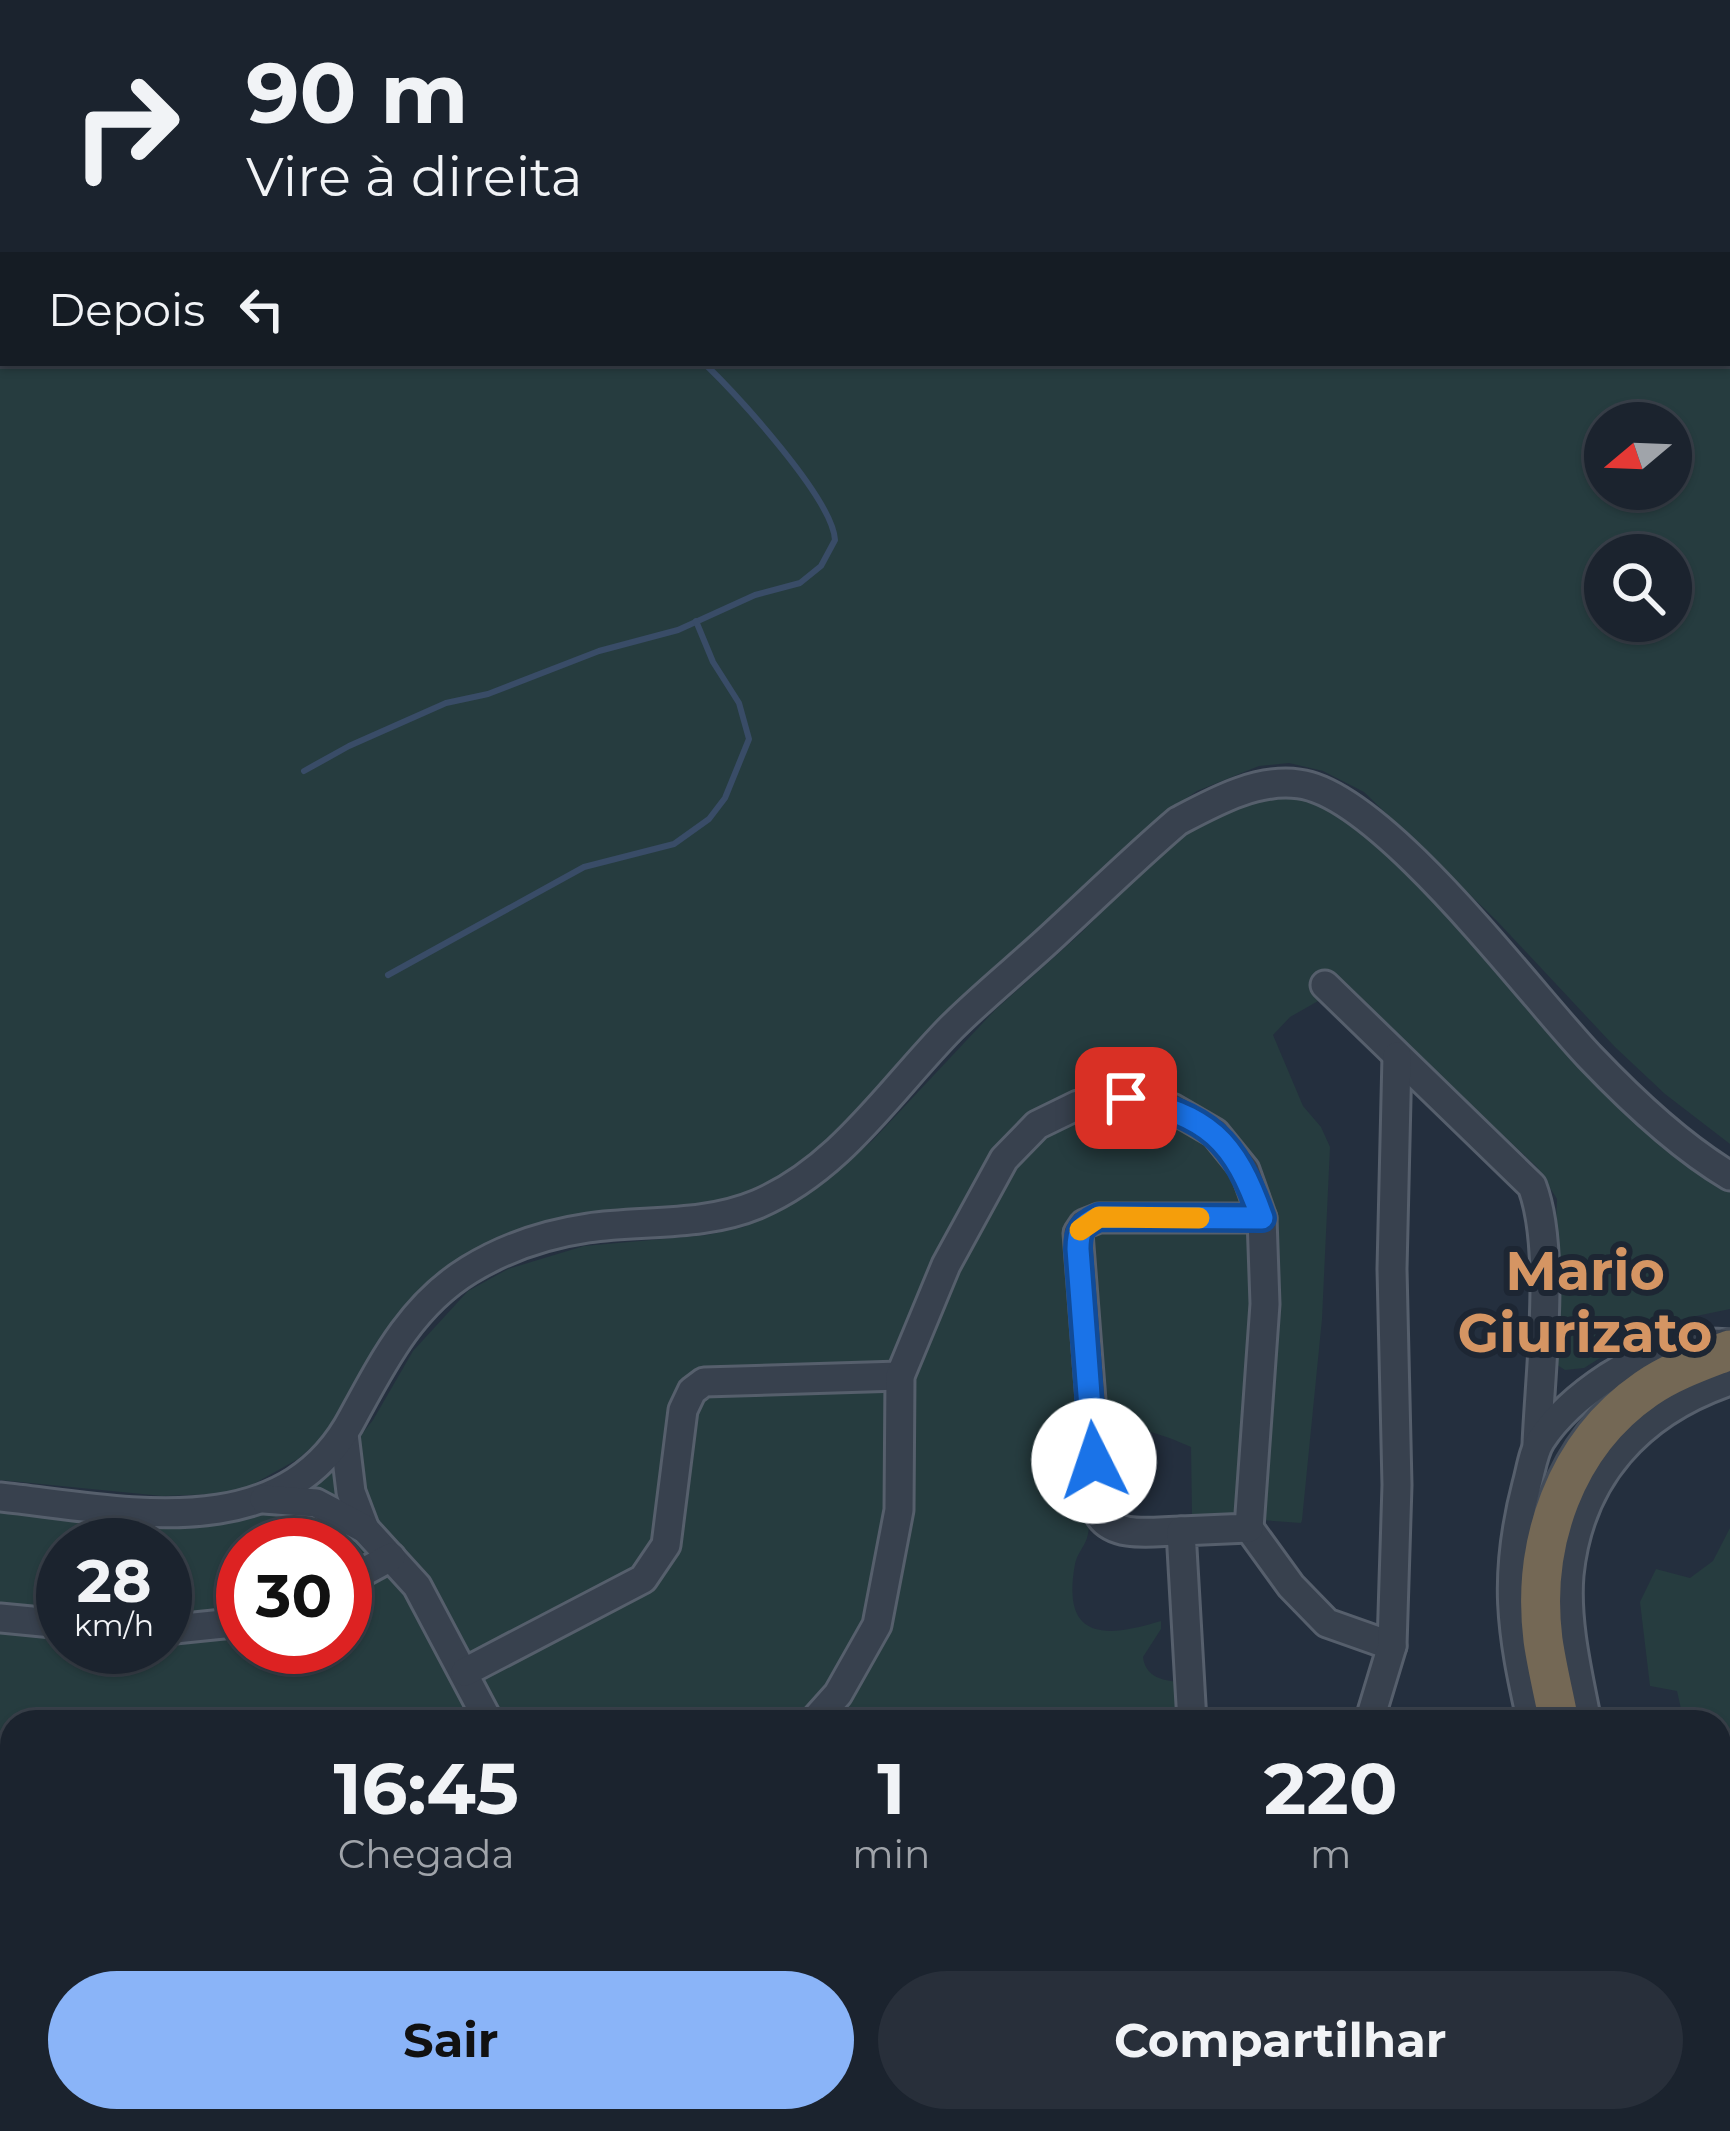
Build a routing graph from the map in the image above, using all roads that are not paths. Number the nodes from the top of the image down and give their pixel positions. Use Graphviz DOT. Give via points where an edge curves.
graph roads {
  1 [pos="1325,985"];
  2 [pos="1396,1056"];
  3 [pos="1730,1176"];
  4 [pos="1262,1218"];
  5 [pos="1730,1347"];
  6 [pos="1540,1359"];
  7 [pos="900,1376"];
  8 [pos="1730,1382"];
  9 [pos="1590,1389"];
  10 [pos="344,1434"];
  11 [pos="1537,1444"];
  12 [pos="0,1497"];
  13 [pos="264,1499"];
  14 [pos="345,1518"];
  15 [pos="362,1518"];
  16 [pos="1249,1528"];
  17 [pos="1181,1532"];
  18 [pos="372,1536"];
  19 [pos="391,1557"];
  20 [pos="372,1567"];
  21 [pos="0,1618"];
  22 [pos="36,1621"];
  23 [pos="1392,1646"];
  24 [pos="465,1672"];
  25 [pos="483,1710"];
  26 [pos="824,1710"];
  27 [pos="1191,1710"];
  28 [pos="1373,1710"];
  29 [pos="1530,1710"];
  30 [pos="1557,1710"];
  31 [pos="1585,1710"];
  1 -- 2 [label="street"];
  2 -- 6 [label="street" via="1532,1186 1545,1246"];
  2 -- 23 [label="street"];
  3 -- 10 [label="street" via="1592,1059 1367,815 1301,784 1268,785 1178,821 950,1029 824,1164 775,1194 697,1221 587,1228 526,1242 468,1270 391,1346"];
  4 -- 7 [label="street" via="1245,1170 1215,1133 1172,1108 1126,1098 1078,1105 1037,1125 1004,1159 946,1265"];
  4 -- 16 [label="street" via="1265,1304"];
  4 -- 17 [label="street" via="1099,1217 1078,1233 1100,1516 1121,1530"];
  5 -- 9 [label="street" via="1667,1347"];
  5 -- 30 [label="highway" via="1648,1388 1613,1416 1557,1502 1543,1560 1543,1618"];
  6 -- 9 [label="street" via="1552,1379"];
  6 -- 11 [label="street"];
  7 -- 24 [label="street" via="704,1382 683,1410 657,1564 643,1579"];
  7 -- 26 [label="street" via="899,1510 877,1625"];
  8 -- 31 [label="street" via="1651,1419 1615,1456 1583,1509 1569,1577"];
  9 -- 11 [label="street"];
  10 -- 13 [label="street" via="303,1476"];
  10 -- 15 [label="street"];
  11 -- 29 [label="street" via="1516,1528 1510,1603"];
  12 -- 13 [label="street" via="156,1514"];
  13 -- 14 [label="street" via="316,1503"];
  16 -- 17 [label="street"];
  16 -- 23 [label="street" via="1327,1623"];
  17 -- 27 [label="street"];
  18 -- 19 [label="street"];
  19 -- 20 [label="street"];
  19 -- 24 [label="street" via="417,1586"];
  21 -- 22 [label="street"];
  23 -- 28 [label="street"];
  24 -- 25 [label="street"];
}
